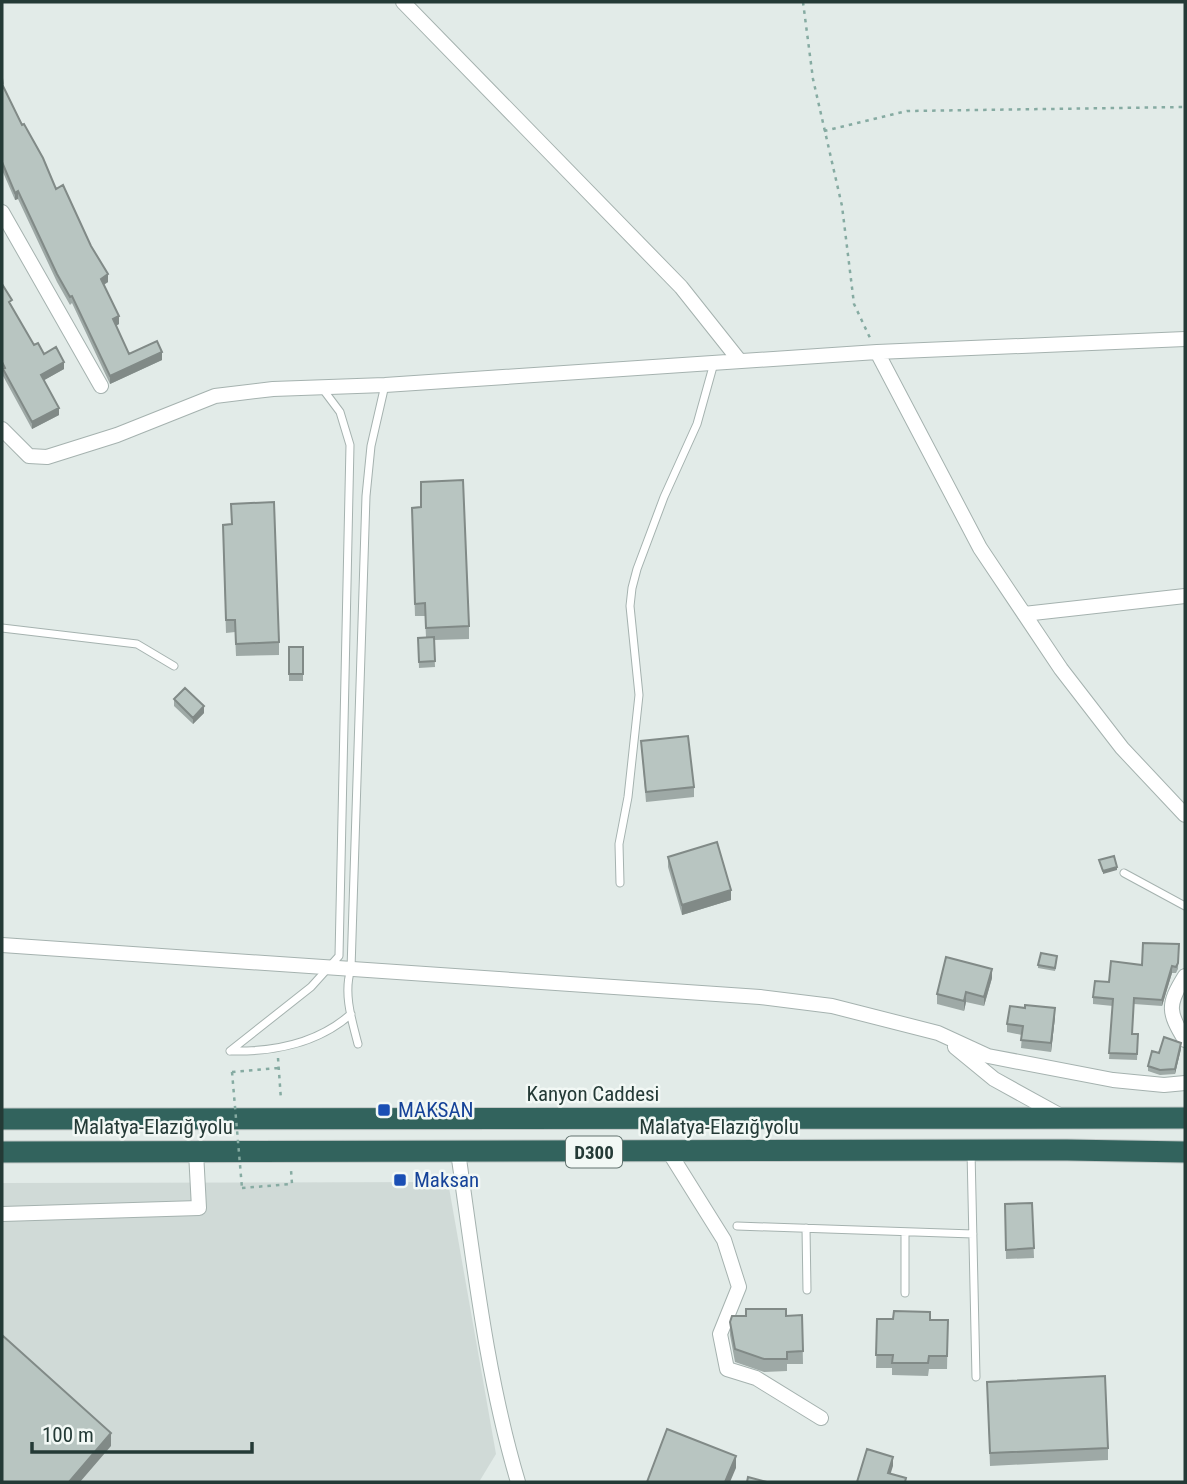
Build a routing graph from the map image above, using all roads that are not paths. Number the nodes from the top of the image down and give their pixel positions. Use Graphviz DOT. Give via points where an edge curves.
graph roads {
  1 [pos="403,2"];
  2 [pos="2,212"];
  3 [pos="1185,339"];
  4 [pos="877,352"];
  5 [pos="740,360"];
  6 [pos="715,362"];
  7 [pos="386,385"];
  8 [pos="101,386"];
  9 [pos="321,387"];
  10 [pos="2,429"];
  11 [pos="1185,596"];
  12 [pos="1024,614"];
  13 [pos="2,628"];
  14 [pos="174,666"];
  15 [pos="1185,815"];
  16 [pos="1124,873"];
  17 [pos="620,883"];
  18 [pos="1185,906"];
  19 [pos="2,945"];
  20 [pos="329,968"];
  21 [pos="351,969"];
  22 [pos="1185,976"];
  23 [pos="351,1014"];
  24 [pos="938,1032"];
  25 [pos="1185,1040"];
  26 [pos="358,1044"];
  27 [pos="1185,1083"];
  28 [pos="1064,1118"];
  29 [pos="1185,1118"];
  30 [pos="2,1119"];
  31 [pos="971,1151"];
  32 [pos="2,1152"];
  33 [pos="196,1152"];
  34 [pos="458,1152"];
  35 [pos="669,1152"];
  36 [pos="1185,1152"];
  37 [pos="2,1214"];
  38 [pos="737,1226"];
  39 [pos="806,1228"];
  40 [pos="905,1232"];
  41 [pos="974,1234"];
  42 [pos="807,1290"];
  43 [pos="905,1293"];
  44 [pos="976,1377"];
  45 [pos="821,1418"];
  46 [pos="518,1482"];
  1 -- 5 [label="street" via="681,287"];
  2 -- 8 [label="street"];
  3 -- 4 [label="street"];
  4 -- 5 [label="street"];
  4 -- 12 [label="street" via="981,548"];
  5 -- 6 [label="street"];
  6 -- 7 [label="street"];
  6 -- 17 [label="lane" via="697,424 664,497 632,588 639,695 619,844"];
  7 -- 9 [label="street"];
  7 -- 21 [label="lane" via="370,446 366,496"];
  9 -- 10 [label="street" via="215,396 47,457 29,456"];
  9 -- 20 [label="lane" via="340,412 350,445 339,956"];
  11 -- 12 [label="street"];
  12 -- 15 [label="street" via="1122,748"];
  13 -- 14 [label="lane" via="137,644"];
  16 -- 18 [label="lane"];
  19 -- 20 [label="street"];
  20 -- 21 [label="street"];
  20 -- 23 [label="lane" via="230,1051 277,1048 324,1034"];
  21 -- 23 [label="lane"];
  21 -- 24 [label="street" via="760,997 832,1006"];
  22 -- 25 [label="street" via="1172,1004 1172,1019"];
  23 -- 26 [label="lane"];
  24 -- 27 [label="street" via="988,1056 1113,1080"];
  24 -- 28 [label="street" via="994,1079"];
  28 -- 29 [label="highway, Kanyon Caddesi / D300"];
  28 -- 30 [label="highway, Kanyon Caddesi / D300"];
  31 -- 35 [label="highway, Malatya-Elazığ yolu / D300"];
  31 -- 36 [label="highway, Malatya-Elazığ yolu / D300"];
  31 -- 41 [label="lane"];
  32 -- 33 [label="highway, Malatya-Elazığ yolu / D300"];
  33 -- 34 [label="highway, Malatya-Elazığ yolu / D300"];
  33 -- 37 [label="street" via="199,1208"];
  34 -- 35 [label="highway, Malatya-Elazığ yolu / D300"];
  34 -- 46 [label="street" via="504,1436"];
  35 -- 45 [label="street" via="724,1240 739,1287 720,1334 727,1369 756,1378"];
  38 -- 39 [label="lane"];
  39 -- 40 [label="lane"];
  39 -- 42 [label="lane"];
  40 -- 41 [label="lane"];
  40 -- 43 [label="lane"];
  41 -- 44 [label="lane"];
}
